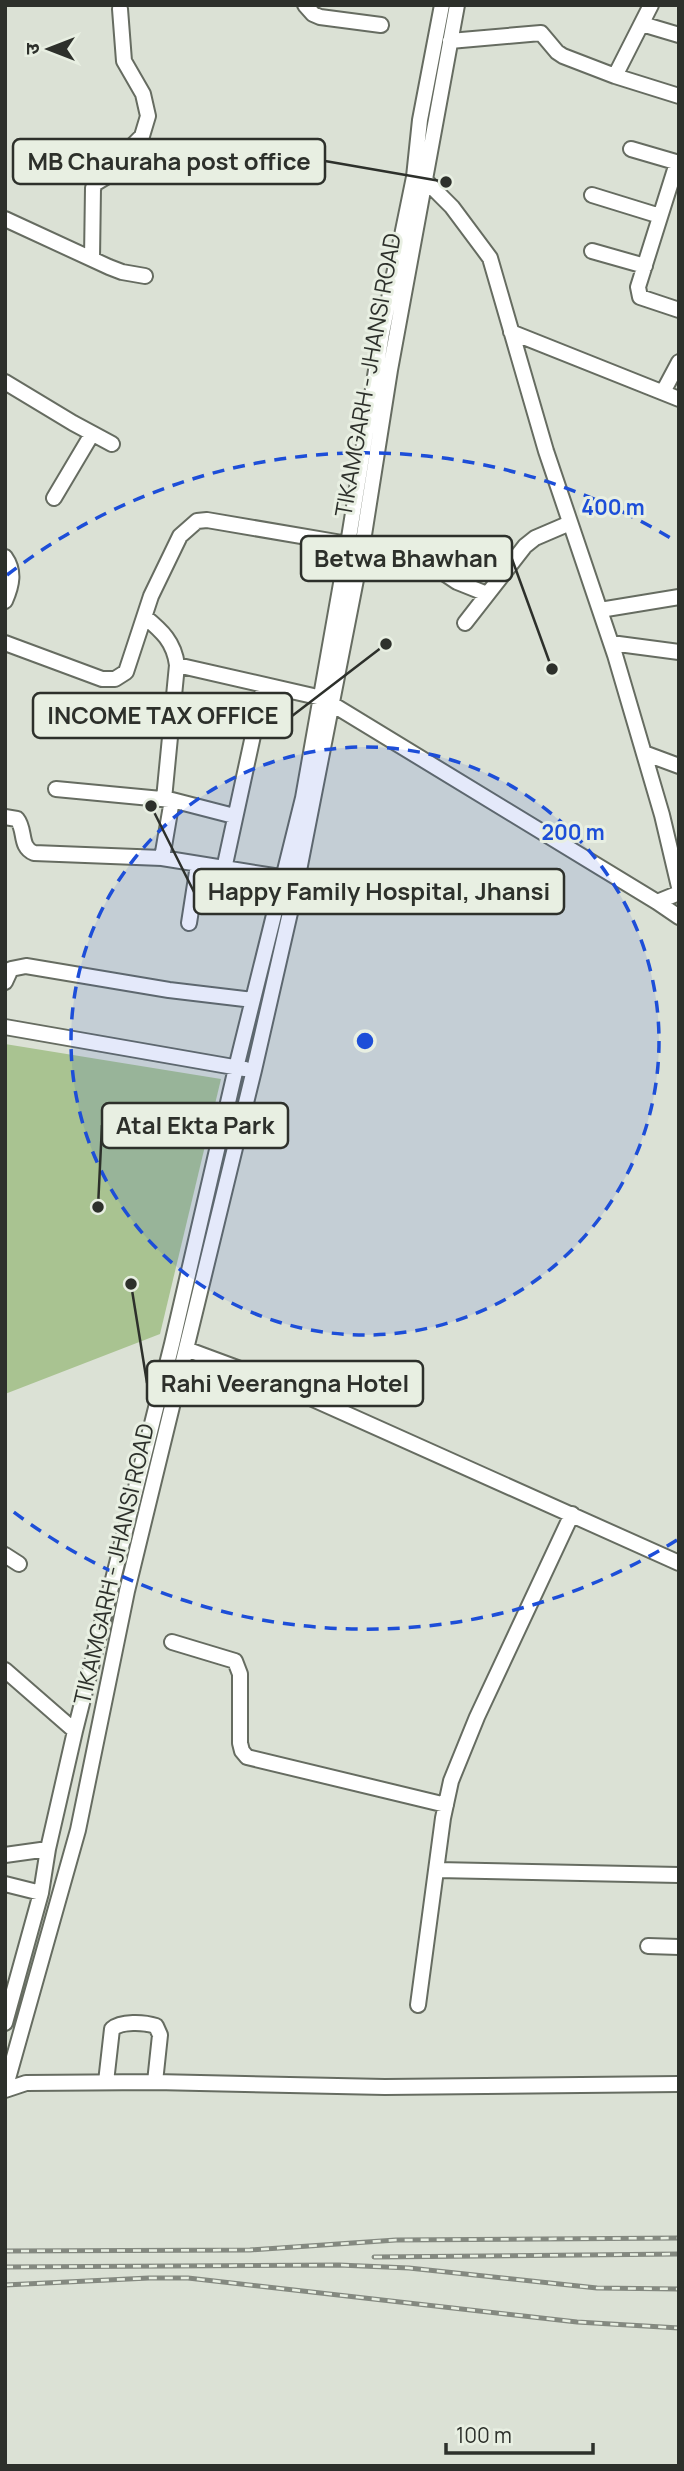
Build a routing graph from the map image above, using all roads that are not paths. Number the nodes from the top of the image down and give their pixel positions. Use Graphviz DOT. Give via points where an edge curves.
graph roads {
  1 [pos="305,5"];
  2 [pos="442,5"];
  3 [pos="457,5"];
  4 [pos="651,5"];
  5 [pos="120,9"];
  6 [pos="642,24"];
  7 [pos="381,25"];
  8 [pos="679,36"];
  9 [pos="450,41"];
  10 [pos="615,76"];
  11 [pos="679,96"];
  12 [pos="631,149"];
  13 [pos="678,163"];
  14 [pos="419,179"];
  15 [pos="592,195"];
  16 [pos="660,216"];
  17 [pos="5,219"];
  18 [pos="592,251"];
  19 [pos="92,259"];
  20 [pos="645,266"];
  21 [pos="145,276"];
  22 [pos="679,310"];
  23 [pos="511,332"];
  24 [pos="679,362"];
  25 [pos="5,382"];
  26 [pos="663,392"];
  27 [pos="679,400"];
  28 [pos="92,434"];
  29 [pos="112,444"];
  30 [pos="54,498"];
  31 [pos="359,518"];
  32 [pos="570,523"];
  33 [pos="348,544"];
  34 [pos="361,554"];
  35 [pos="5,557"];
  36 [pos="487,594"];
  37 [pos="679,597"];
  38 [pos="6,600"];
  39 [pos="600,610"];
  40 [pos="145,617"];
  41 [pos="465,623"];
  42 [pos="5,643"];
  43 [pos="611,643"];
  44 [pos="679,652"];
  45 [pos="177,665"];
  46 [pos="264,685"];
  47 [pos="327,701"];
  48 [pos="644,753"];
  49 [pos="679,766"];
  50 [pos="57,789"];
  51 [pos="168,800"];
  52 [pos="234,816"];
  53 [pos="5,817"];
  54 [pos="162,858"];
  55 [pos="198,865"];
  56 [pos="224,869"];
  57 [pos="291,878"];
  58 [pos="679,887"];
  59 [pos="679,893"];
  60 [pos="657,902"];
  61 [pos="679,917"];
  62 [pos="189,923"];
  63 [pos="5,982"];
  64 [pos="253,1000"];
  65 [pos="5,1027"];
  66 [pos="236,1068"];
  67 [pos="254,1070"];
  68 [pos="186,1349"];
  69 [pos="149,1431"];
  70 [pos="167,1435"];
  71 [pos="572,1514"];
  72 [pos="5,1555"];
  73 [pos="679,1563"];
  74 [pos="19,1564"];
  75 [pos="172,1642"];
  76 [pos="5,1670"];
  77 [pos="75,1731"];
  78 [pos="446,1805"];
  79 [pos="48,1849"];
  80 [pos="5,1855"];
  81 [pos="437,1870"];
  82 [pos="679,1875"];
  83 [pos="5,1884"];
  84 [pos="41,1893"];
  85 [pos="648,1946"];
  86 [pos="679,1947"];
  87 [pos="418,2005"];
  88 [pos="5,2023"];
  89 [pos="8,2073"];
  90 [pos="106,2082"];
  91 [pos="155,2082"];
  92 [pos="26,2083"];
  93 [pos="679,2084"];
  94 [pos="5,2090"];
  1 -- 7 [label="street" via="320,17"];
  2 -- 14 [label="street" via="420,120"];
  3 -- 9 [label="street"];
  4 -- 6 [label="street"];
  5 -- 19 [label="street" via="124,61 148,105 148,117 142,136 116,171 93,188"];
  6 -- 8 [label="street"];
  6 -- 10 [label="street"];
  9 -- 10 [label="street" via="541,33 557,52"];
  9 -- 14 [label="street"];
  10 -- 11 [label="street"];
  12 -- 13 [label="street"];
  13 -- 16 [label="street"];
  14 -- 23 [label="street" via="466,224 490,258"];
  14 -- 31 [label="street, TIKAMGARH - JHANSI ROAD"];
  15 -- 16 [label="street"];
  16 -- 20 [label="street"];
  17 -- 19 [label="street"];
  18 -- 20 [label="street"];
  19 -- 21 [label="street"];
  20 -- 22 [label="street" via="638,287 640,297"];
  23 -- 26 [label="street"];
  23 -- 32 [label="street"];
  24 -- 26 [label="street"];
  25 -- 28 [label="street"];
  26 -- 27 [label="street"];
  28 -- 29 [label="street"];
  28 -- 30 [label="street"];
  31 -- 33 [label="street, TIKAMGARH - JHANSI ROAD"];
  31 -- 34 [label="street, TIKAMGARH - JHANSI ROAD"];
  32 -- 36 [label="street" via="525,546"];
  32 -- 39 [label="street"];
  33 -- 40 [label="street" via="197,521 180,536"];
  33 -- 47 [label="street, TIKAMGARH - JHANSI ROAD"];
  34 -- 36 [label="street" via="439,570"];
  34 -- 47 [label="street, TIKAMGARH - JHANSI ROAD"];
  35 -- 38 [label="street" via="12,568"];
  36 -- 41 [label="street"];
  37 -- 39 [label="street"];
  39 -- 43 [label="street"];
  40 -- 42 [label="street" via="126,672 115,679"];
  40 -- 45 [label="street" via="172,645"];
  43 -- 44 [label="street"];
  43 -- 48 [label="street"];
  45 -- 46 [label="street"];
  45 -- 51 [label="street"];
  46 -- 47 [label="street"];
  46 -- 52 [label="street"];
  47 -- 57 [label="street, TIKAMGARH - JHANSI ROAD" via="303,798"];
  47 -- 60 [label="street"];
  48 -- 49 [label="street"];
  48 -- 58 [label="street"];
  50 -- 51 [label="street"];
  51 -- 52 [label="street"];
  51 -- 54 [label="street"];
  52 -- 56 [label="street"];
  53 -- 54 [label="street" via="17,819 24,844 34,853"];
  54 -- 55 [label="street"];
  55 -- 56 [label="street"];
  55 -- 62 [label="street"];
  56 -- 57 [label="street"];
  57 -- 64 [label="street, TIKAMGARH - JHANSI ROAD"];
  57 -- 67 [label="street, TIKAMGARH - JHANSI ROAD"];
  59 -- 60 [label="street"];
  60 -- 61 [label="street"];
  63 -- 64 [label="street" via="11,969 26,966"];
  64 -- 66 [label="street, TIKAMGARH - JHANSI ROAD"];
  65 -- 66 [label="street"];
  66 -- 67 [label="street"];
  66 -- 69 [label="street, TIKAMGARH - JHANSI ROAD"];
  67 -- 68 [label="street, TIKAMGARH - JHANSI ROAD"];
  68 -- 70 [label="street, TIKAMGARH - JHANSI ROAD"];
  68 -- 71 [label="street" via="275,1382"];
  69 -- 70 [label="street"];
  69 -- 77 [label="street, TIKAMGARH - JHANSI ROAD"];
  70 -- 89 [label="street, TIKAMGARH - JHANSI ROAD" via="127,1591 78,1830"];
  71 -- 73 [label="street"];
  71 -- 78 [label="street" via="466,1744"];
  72 -- 74 [label="street"];
  75 -- 78 [label="street" via="235,1661 240,1674 240,1743 247,1757"];
  76 -- 77 [label="street"];
  77 -- 79 [label="street, TIKAMGARH - JHANSI ROAD"];
  78 -- 81 [label="street"];
  79 -- 80 [label="street"];
  79 -- 84 [label="street, TIKAMGARH - JHANSI ROAD"];
  81 -- 82 [label="street"];
  81 -- 87 [label="street"];
  83 -- 84 [label="street"];
  84 -- 88 [label="street, TIKAMGARH - JHANSI ROAD"];
  85 -- 86 [label="street"];
  89 -- 92 [label="street"];
  89 -- 94 [label="street, TIKAMGARH - JHANSI ROAD"];
  90 -- 91 [label="street"];
  90 -- 91 [label="street" via="112,2029 120,2024 156,2026 160,2035"];
  90 -- 92 [label="street"];
  91 -- 93 [label="street" via="385,2087"];
  92 -- 94 [label="street"];
}
